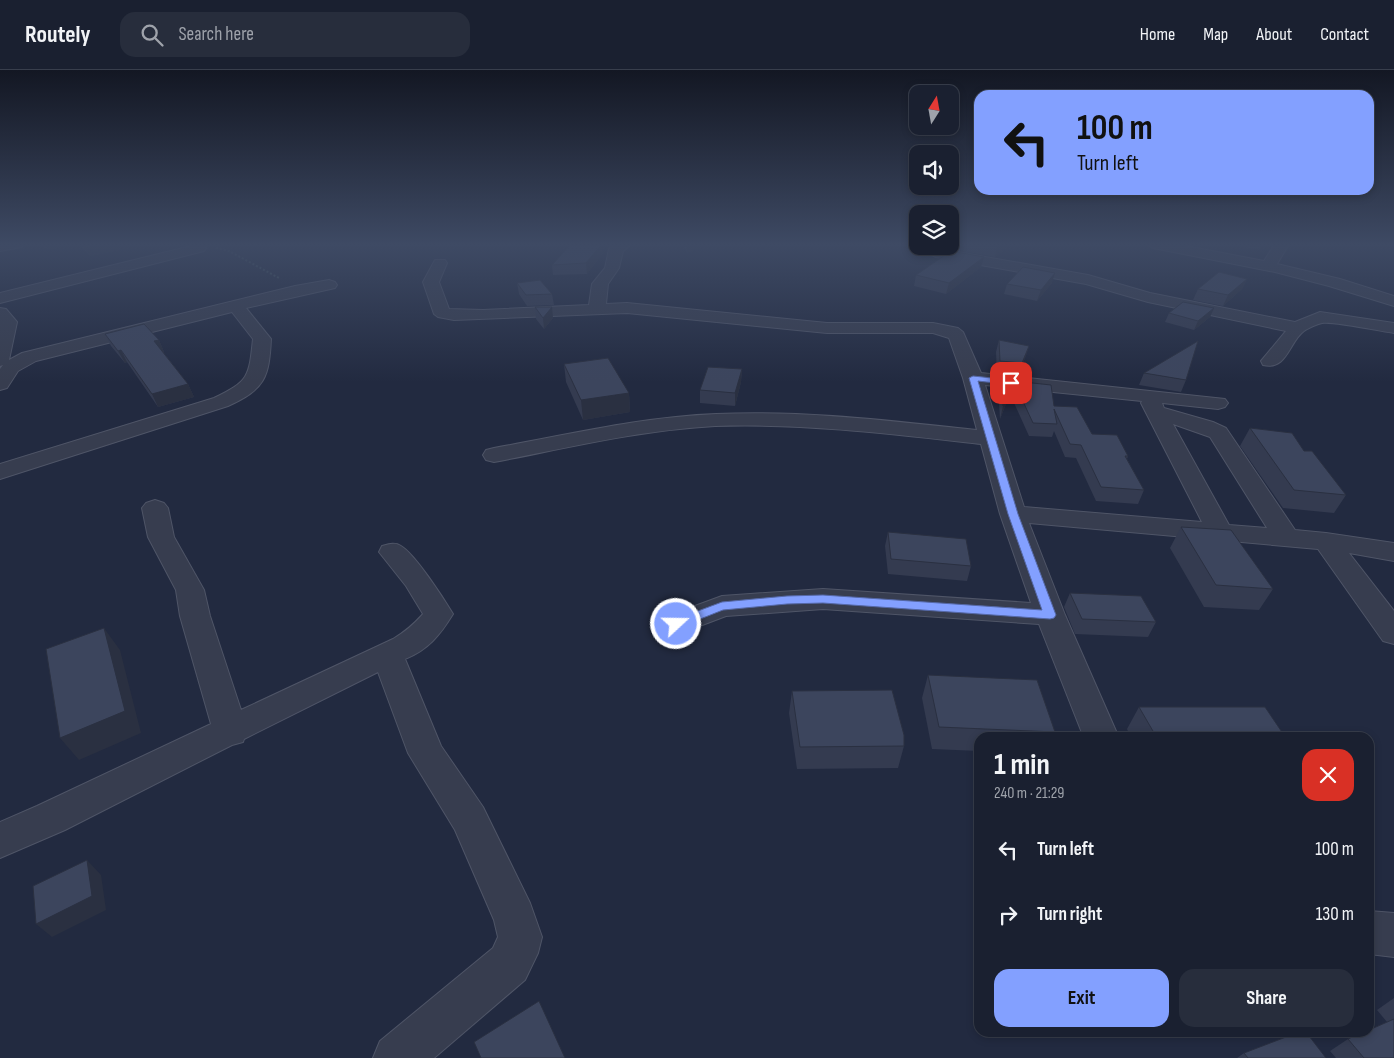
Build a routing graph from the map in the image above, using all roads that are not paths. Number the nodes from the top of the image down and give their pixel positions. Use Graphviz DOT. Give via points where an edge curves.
graph roads {
  1 [pos="30,290"];
  2 [pos="300,290"];
  3 [pos="434,290"];
  4 [pos="599,290"];
  5 [pos="1123,290"];
  6 [pos="1358,290"];
  7 [pos="0,298"];
  8 [pos="1394,301"];
  9 [pos="236,306"];
  10 [pos="597,309"];
  11 [pos="0,313"];
  12 [pos="1297,328"];
  13 [pos="1394,328"];
  14 [pos="1270,361"];
  15 [pos="4,363"];
  16 [pos="973,378"];
  17 [pos="0,384"];
  18 [pos="1218,404"];
  19 [pos="1153,405"];
  20 [pos="991,438"];
  21 [pos="494,455"];
  22 [pos="0,472"];
  23 [pos="155,508"];
  24 [pos="1013,514"];
  25 [pos="1220,532"];
  26 [pos="1286,537"];
  27 [pos="1326,541"];
  28 [pos="392,552"];
  29 [pos="1394,552"];
  30 [pos="1050,615"];
  31 [pos="676,624"];
  32 [pos="1394,633"];
  33 [pos="387,654"];
  34 [pos="231,732"];
  35 [pos="1099,732"];
  36 [pos="0,840"];
  37 [pos="1374,934"];
  38 [pos="1394,936"];
  39 [pos="397,1058"];
  1 -- 7 [label="street"];
  2 -- 9 [label="street"];
  3 -- 10 [label="street" via="444,313 483,316"];
  4 -- 10 [label="street"];
  5 -- 12 [label="street"];
  6 -- 8 [label="street"];
  9 -- 15 [label="street"];
  9 -- 22 [label="street" via="262,339 259,374 251,386 221,402"];
  10 -- 16 [label="street" via="627,308 827,328 942,329 957,336"];
  11 -- 15 [label="street" via="8,322"];
  12 -- 13 [label="street" via="1320,316"];
  12 -- 14 [label="street"];
  15 -- 17 [label="street"];
  16 -- 19 [label="street"];
  16 -- 20 [label="street"];
  18 -- 19 [label="street"];
  19 -- 25 [label="street"];
  19 -- 26 [label="street" via="1218,433"];
  20 -- 21 [label="street" via="877,426 716,420 658,425"];
  20 -- 24 [label="street"];
  23 -- 34 [label="street" via="162,537 190,590"];
  24 -- 25 [label="street"];
  24 -- 30 [label="street"];
  25 -- 26 [label="street"];
  26 -- 27 [label="street"];
  27 -- 29 [label="street"];
  27 -- 32 [label="street"];
  28 -- 33 [label="street" via="416,580 438,614 425,633 404,648"];
  30 -- 31 [label="street" via="823,599 722,606"];
  30 -- 35 [label="street"];
  33 -- 34 [label="street"];
  33 -- 39 [label="street" via="426,753 468,819 520,937 509,964"];
  34 -- 36 [label="street"];
  37 -- 38 [label="street"];
}
